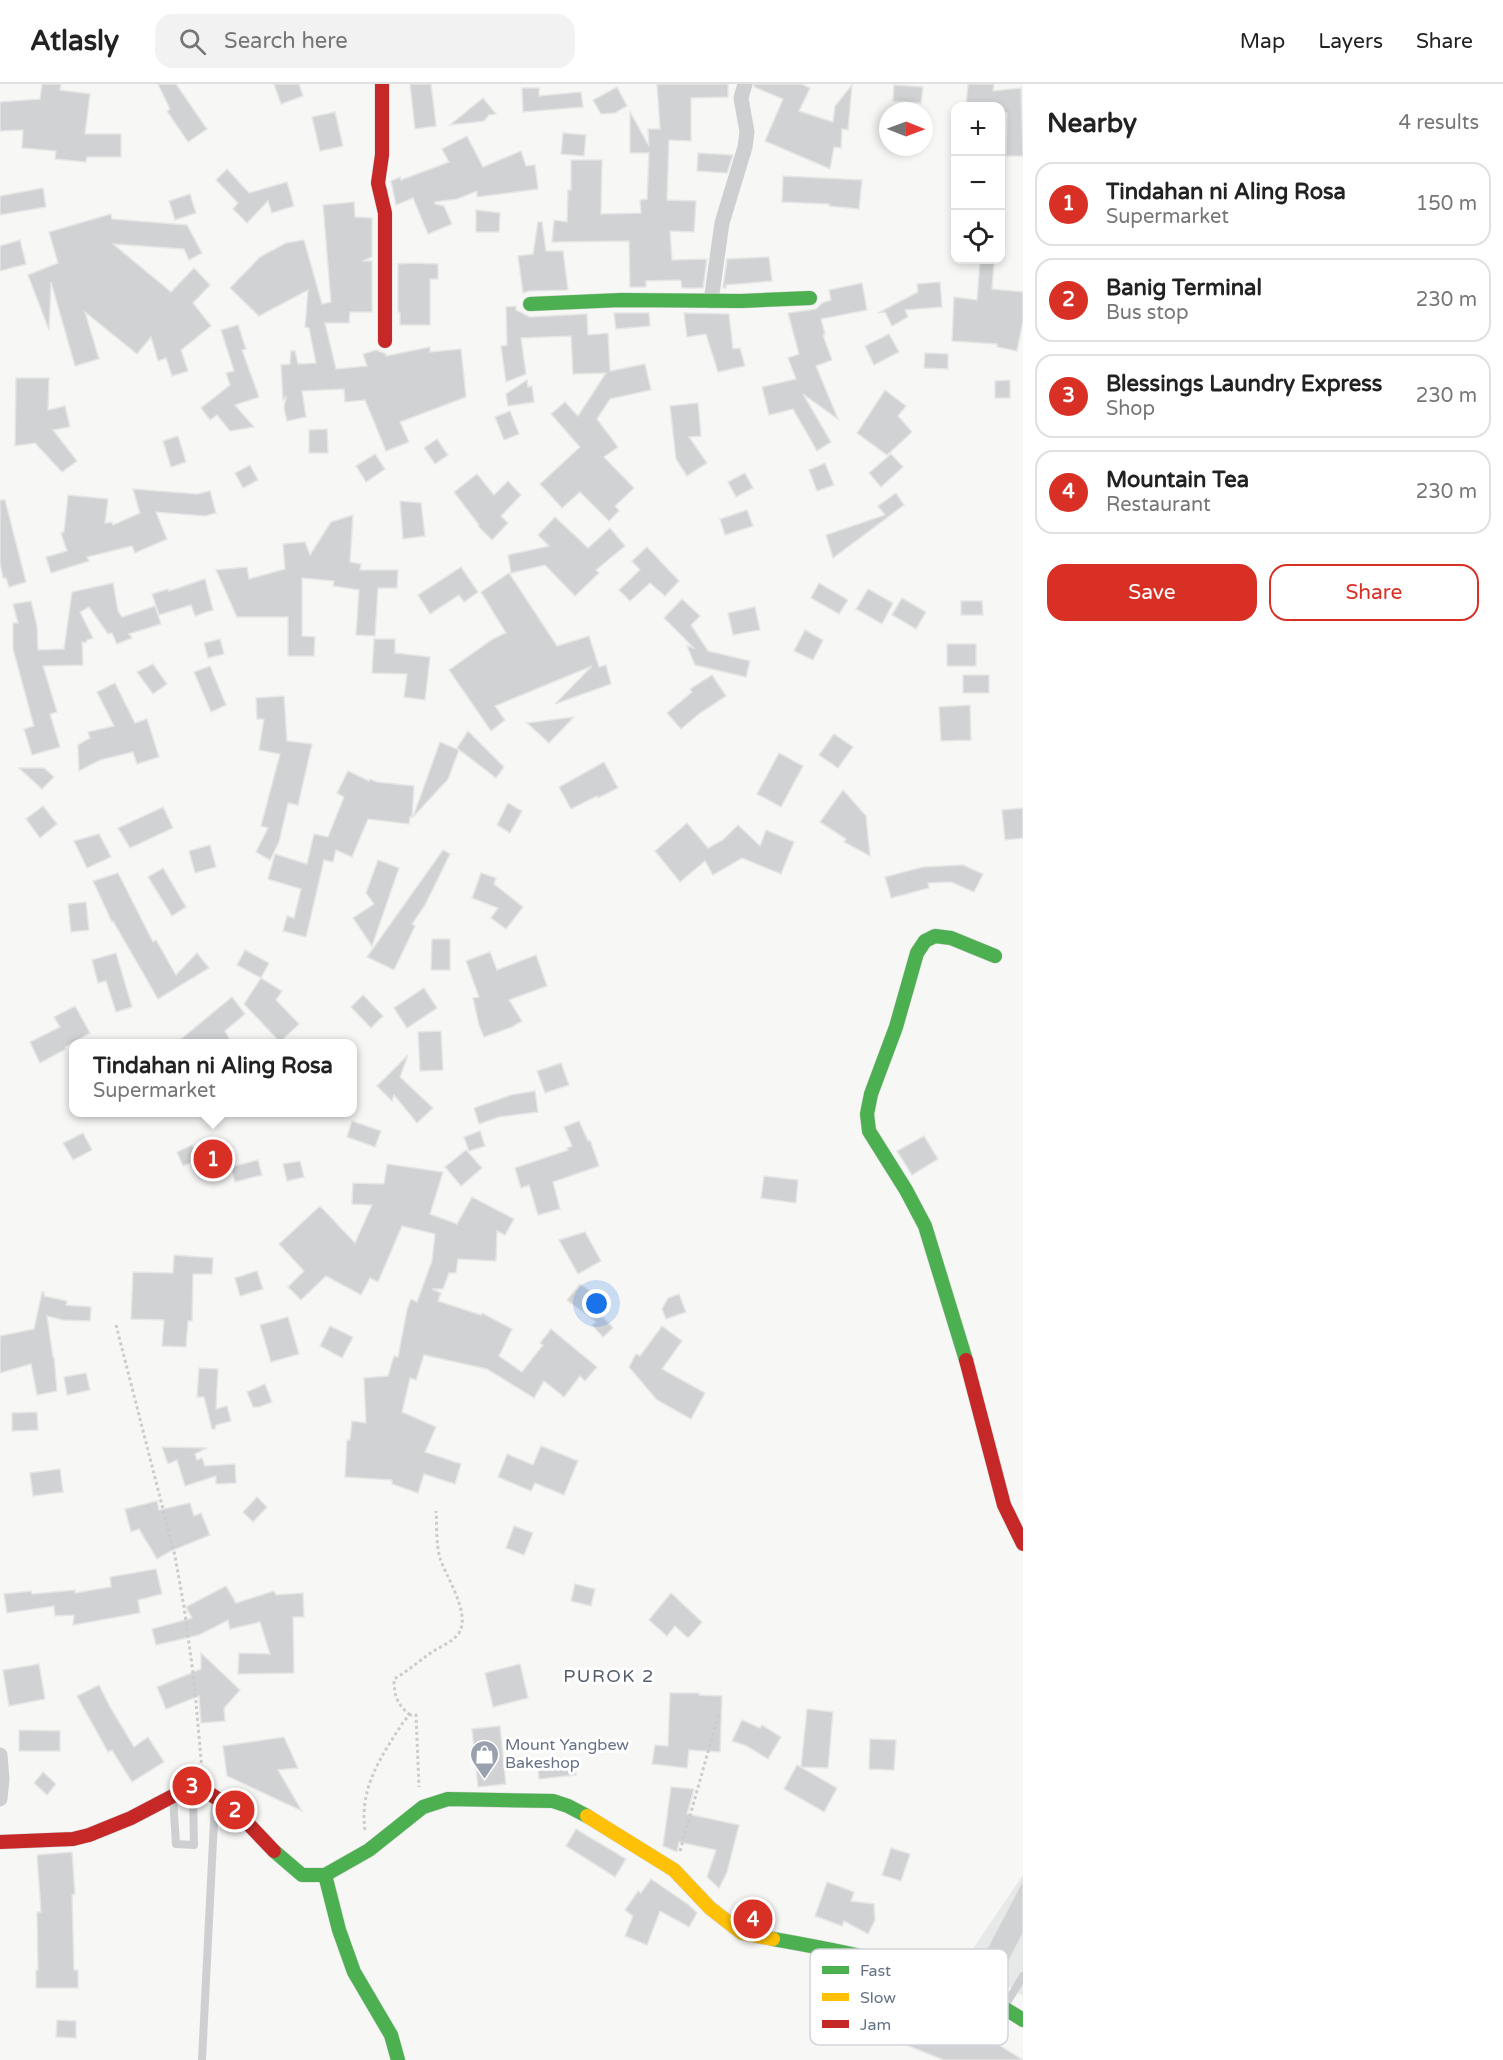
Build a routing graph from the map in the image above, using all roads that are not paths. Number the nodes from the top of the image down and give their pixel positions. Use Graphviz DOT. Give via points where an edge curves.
graph roads {
  1 [pos="382,84"];
  2 [pos="745,84"];
  3 [pos="810,298"];
  4 [pos="711,301"];
  5 [pos="530,304"];
  6 [pos="385,341"];
  7 [pos="995,956"];
  8 [pos="1023,1544"];
  9 [pos="0,1755"];
  10 [pos="204,1793"];
  11 [pos="173,1796"];
  12 [pos="0,1799"];
  13 [pos="0,1842"];
  14 [pos="326,1875"];
  15 [pos="836,1949"];
  16 [pos="1023,1976"];
  17 [pos="1008,2001"];
  18 [pos="1008,2011"];
  19 [pos="1023,2020"];
  20 [pos="202,2060"];
  21 [pos="398,2060"];
  1 -- 6 [label="street" via="378,183 385,213"];
  2 -- 4 [label="street" via="741,98 747,132 745,147 722,223"];
  3 -- 4 [label="street"];
  4 -- 5 [label="street"];
  7 -- 8 [label="street" via="951,938 935,936 925,940 917,953 867,1114 869,1131 925,1226 967,1362 1004,1505"];
  9 -- 12 [label="street"];
  10 -- 11 [label="street"];
  10 -- 11 [label="lane" via="194,1845 176,1844"];
  10 -- 14 [label="street" via="235,1809 302,1875"];
  10 -- 20 [label="lane"];
  11 -- 13 [label="street" via="89,1835"];
  14 -- 15 [label="street" via="369,1850 423,1808 448,1799 553,1801 586,1816 674,1870 710,1908 741,1933"];
  14 -- 21 [label="street" via="354,1971 391,2035"];
  16 -- 17 [label="lane"];
  18 -- 19 [label="street"];
}
